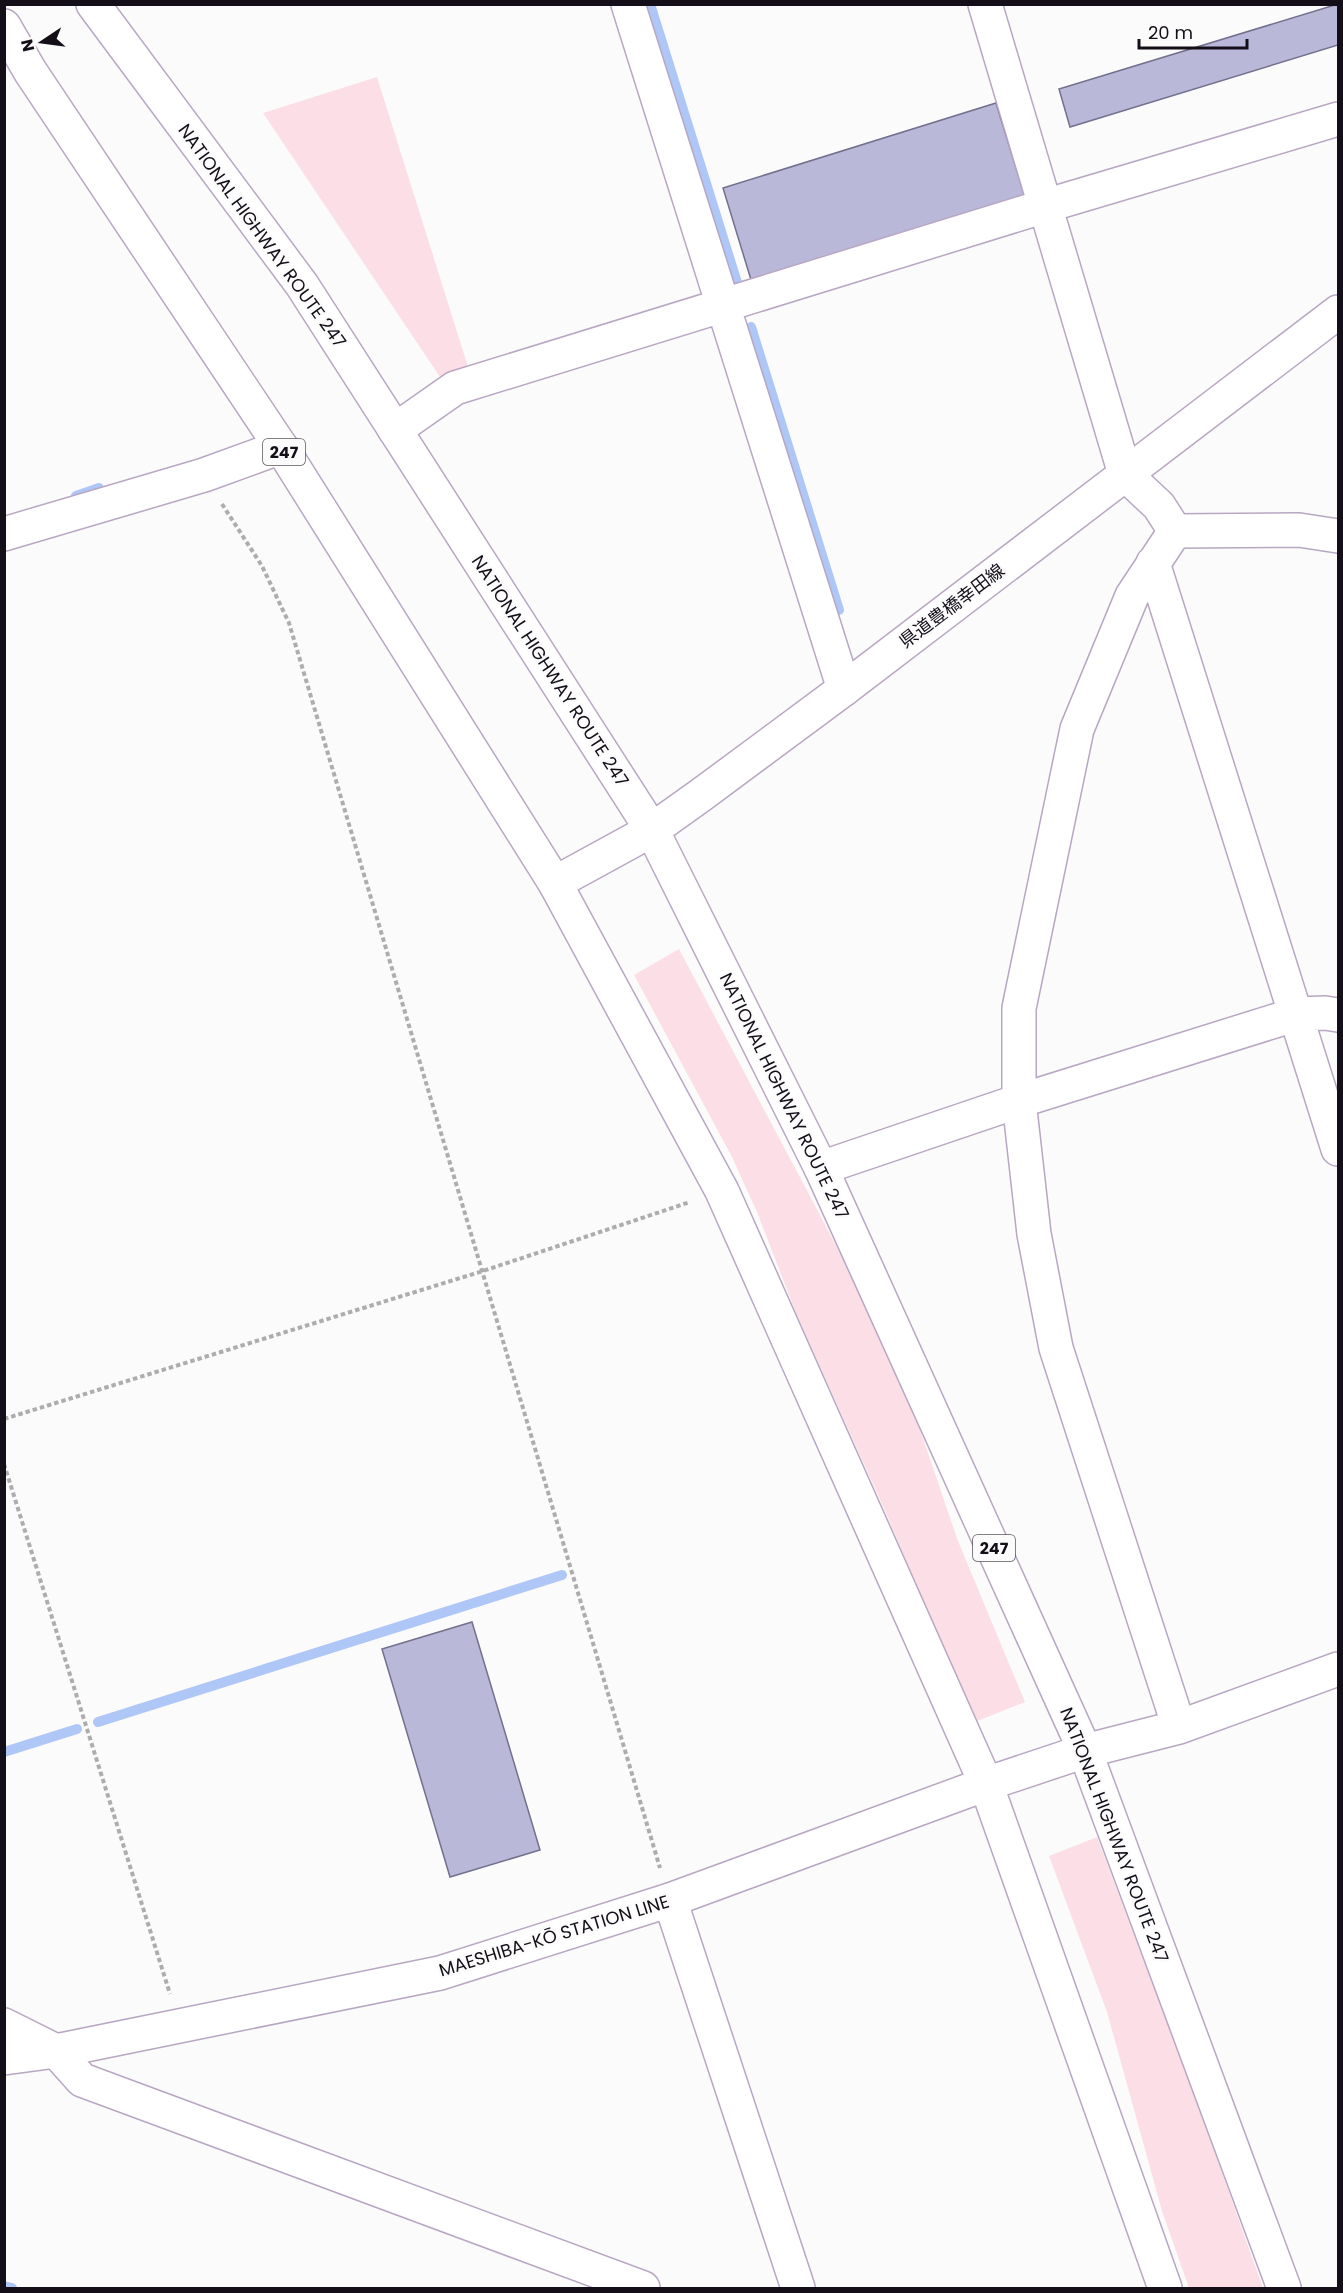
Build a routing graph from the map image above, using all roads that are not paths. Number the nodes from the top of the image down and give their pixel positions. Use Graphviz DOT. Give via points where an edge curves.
graph roads {
  1 [pos="93,4"];
  2 [pos="628,4"];
  3 [pos="985,4"];
  4 [pos="4,26"];
  5 [pos="1338,119"];
  6 [pos="1045,206"];
  7 [pos="723,305"];
  8 [pos="1338,312"];
  9 [pos="395,430"];
  10 [pos="281,447"];
  11 [pos="1125,474"];
  12 [pos="1176,531"];
  13 [pos="4,534"];
  14 [pos="1338,536"];
  15 [pos="1153,563"];
  16 [pos="844,689"];
  17 [pos="652,830"];
  18 [pos="555,883"];
  19 [pos="1297,1014"];
  20 [pos="1338,1015"];
  21 [pos="1019,1101"];
  22 [pos="1338,1149"];
  23 [pos="821,1168"];
  24 [pos="1338,1669"];
  25 [pos="1179,1727"];
  26 [pos="1085,1751"];
  27 [pos="986,1784"];
  28 [pos="670,1900"];
  29 [pos="4,2025"];
  30 [pos="56,2051"];
  31 [pos="4,2058"];
  32 [pos="643,2289"];
  33 [pos="798,2289"];
  34 [pos="1165,2289"];
  35 [pos="1284,2289"];
  1 -- 9 [label="main road, NATIONAL HIGHWAY ROUTE 247 / 247" via="302,285"];
  2 -- 7 [label="main road"];
  3 -- 6 [label="main road"];
  4 -- 10 [label="main road, 247" via="30,71"];
  5 -- 6 [label="main road"];
  6 -- 7 [label="main road"];
  6 -- 11 [label="main road"];
  7 -- 9 [label="main road" via="455,388"];
  7 -- 16 [label="main road"];
  8 -- 11 [label="main road, 県道豊橋幸田線"];
  9 -- 17 [label="main road, NATIONAL HIGHWAY ROUTE 247 / 247"];
  10 -- 13 [label="main road" via="204,475"];
  10 -- 18 [label="main road, 247"];
  11 -- 12 [label="main road" via="1159,506"];
  11 -- 16 [label="main road, 県道豊橋幸田線"];
  12 -- 14 [label="main road" via="1299,530"];
  12 -- 15 [label="main road"];
  15 -- 19 [label="main road"];
  15 -- 21 [label="main road" via="1132,596 1077,729 1019,1008"];
  16 -- 17 [label="main road, 県道豊橋幸田線"];
  17 -- 18 [label="main road, 県道豊橋幸田線"];
  17 -- 23 [label="main road, NATIONAL HIGHWAY ROUTE 247 / 247"];
  18 -- 27 [label="main road, 247" via="722,1191"];
  19 -- 20 [label="main road"];
  19 -- 21 [label="main road"];
  19 -- 22 [label="main road"];
  21 -- 23 [label="main road"];
  21 -- 25 [label="main road" via="1034,1234 1056,1348"];
  23 -- 26 [label="main road, NATIONAL HIGHWAY ROUTE 247 / 247"];
  24 -- 25 [label="main road, MAESHIBA-KŌ STATION LINE"];
  25 -- 26 [label="main road, MAESHIBA-KŌ STATION LINE"];
  26 -- 27 [label="main road, MAESHIBA-KŌ STATION LINE"];
  26 -- 35 [label="main road, NATIONAL HIGHWAY ROUTE 247 / 247"];
  27 -- 28 [label="main road, MAESHIBA-KŌ STATION LINE"];
  27 -- 34 [label="main road, 247"];
  28 -- 30 [label="main road, MAESHIBA-KŌ STATION LINE" via="440,1972"];
  28 -- 33 [label="main road"];
  29 -- 30 [label="main road"];
  30 -- 31 [label="main road, MAESHIBA-KŌ STATION LINE"];
  30 -- 32 [label="main road" via="82,2080"];
}
